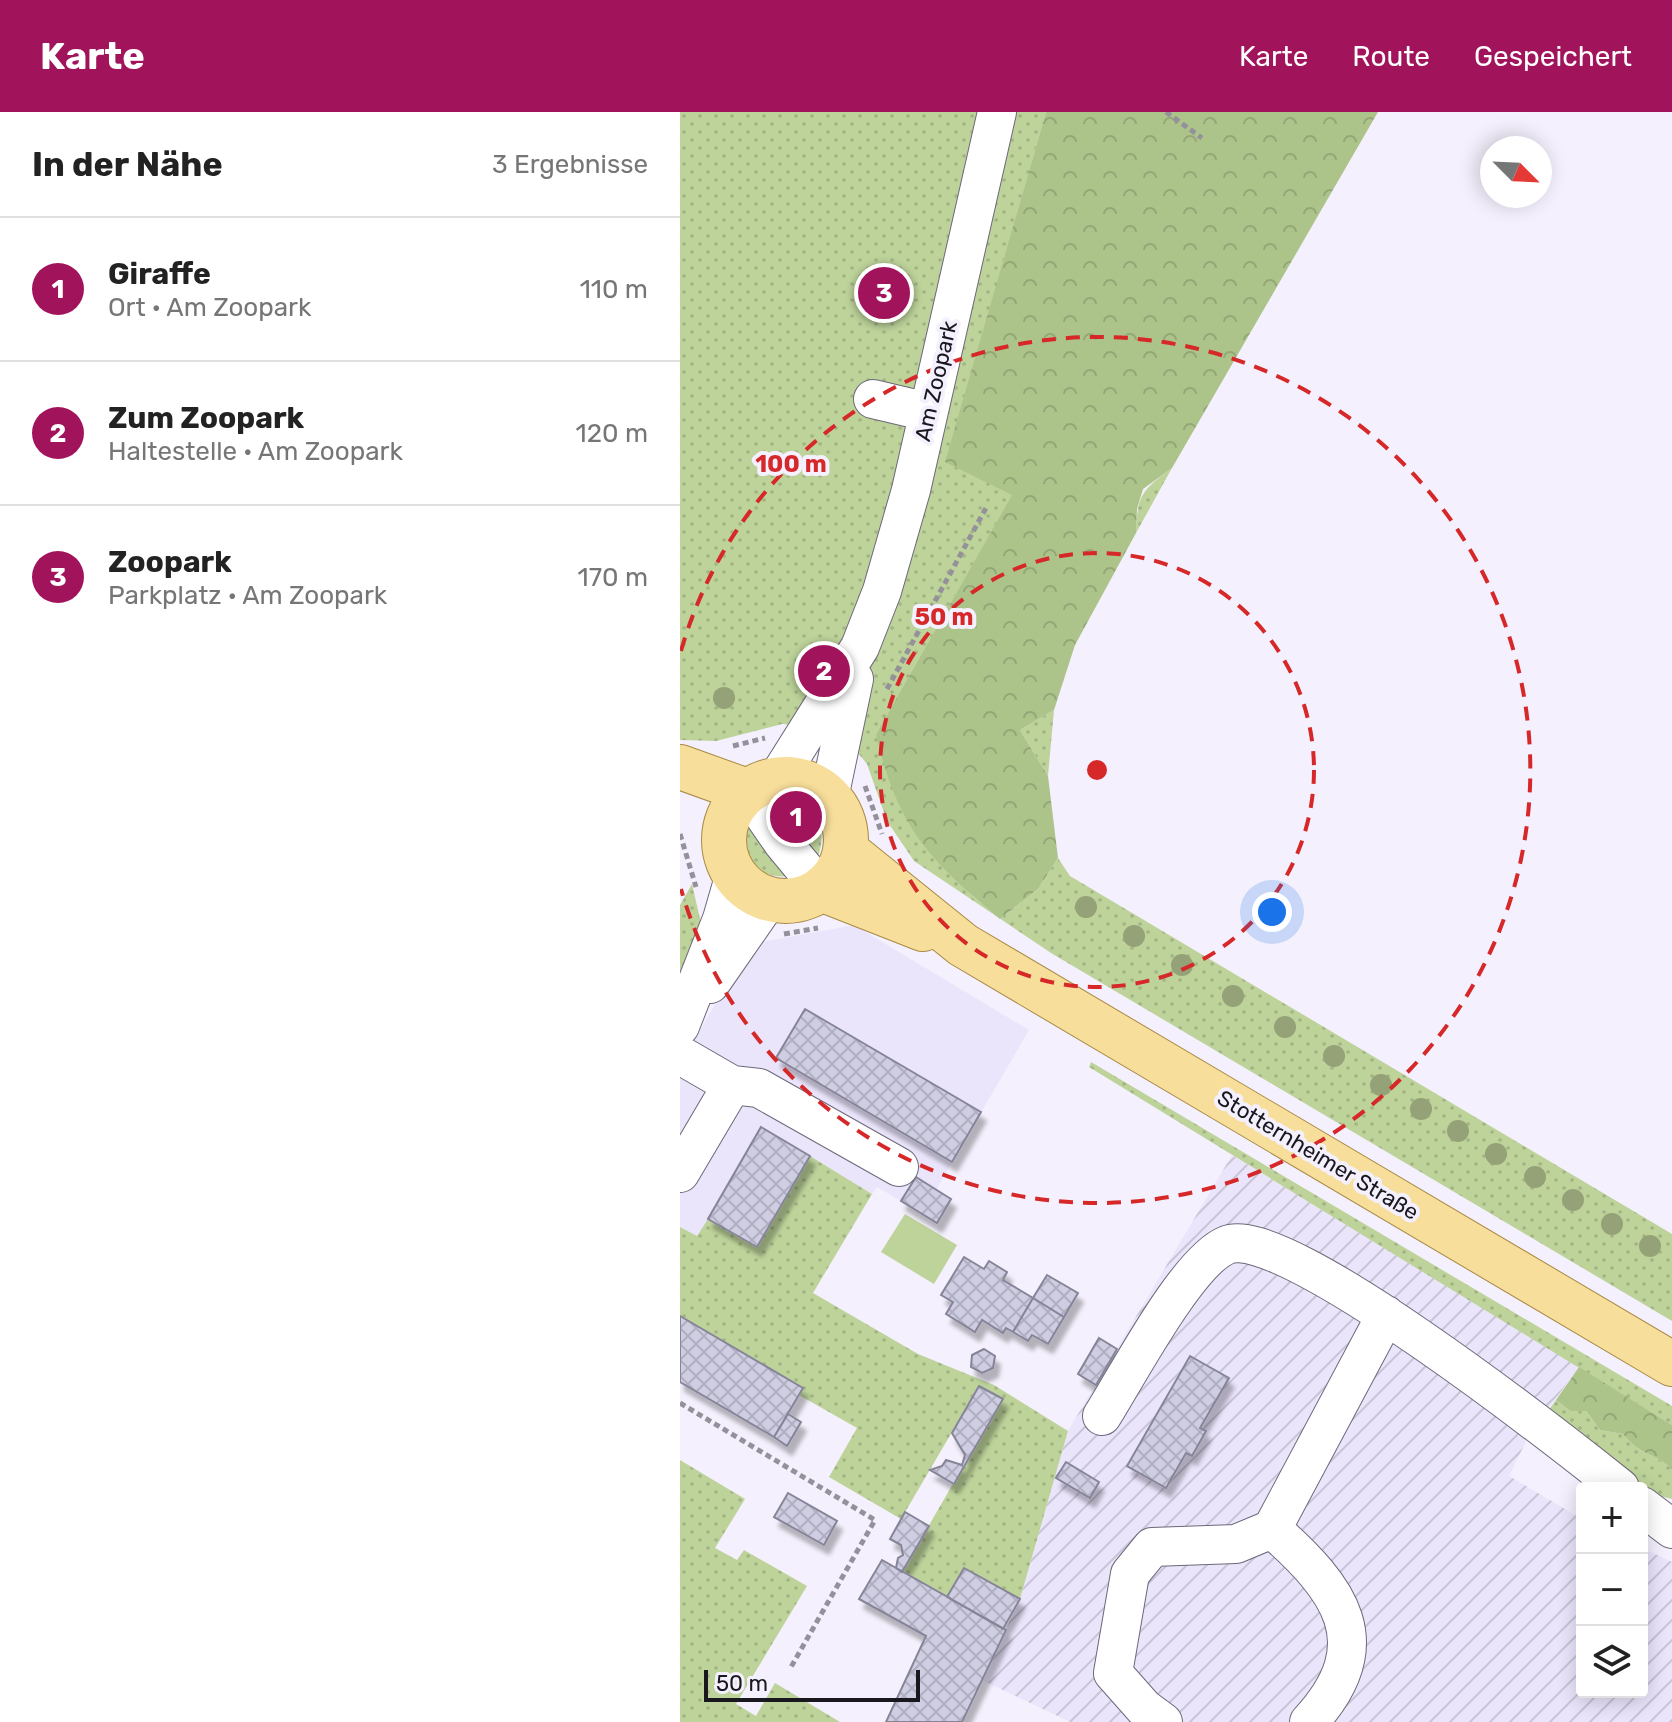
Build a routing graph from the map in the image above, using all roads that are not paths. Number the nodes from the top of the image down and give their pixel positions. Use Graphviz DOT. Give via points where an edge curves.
graph roads {
  1 [pos="997,112"];
  2 [pos="873,399"];
  3 [pos="928,412"];
  4 [pos="860,647"];
  5 [pos="680,767"];
  6 [pos="762,785"];
  7 [pos="680,794"];
  8 [pos="829,798"];
  9 [pos="725,830"];
  10 [pos="845,850"];
  11 [pos="743,901"];
  12 [pos="825,907"];
  13 [pos="963,945"];
  14 [pos="681,1034"];
  15 [pos="732,1085"];
  16 [pos="899,1167"];
  17 [pos="680,1173"];
  18 [pos="1386,1315"];
  19 [pos="1672,1364"];
  20 [pos="1102,1416"];
  21 [pos="1612,1482"];
  22 [pos="1648,1511"];
  23 [pos="1272,1529"];
  24 [pos="1672,1529"];
  25 [pos="1163,1722"];
  26 [pos="1309,1722"];
  1 -- 3 [label="street, Am Zoopark"];
  2 -- 3 [label="street"];
  3 -- 4 [label="street, Am Zoopark" via="898,541"];
  4 -- 6 [label="street, Am Zoopark"];
  4 -- 8 [label="street, Am Zoopark"];
  5 -- 6 [label="main road"];
  6 -- 8 [label="main road" via="806,783"];
  6 -- 9 [label="main road" via="729,815"];
  6 -- 12 [label="street" via="783,843"];
  7 -- 9 [label="main road"];
  8 -- 10 [label="main road" via="845,831"];
  9 -- 11 [label="main road" via="728,861"];
  10 -- 12 [label="main road"];
  10 -- 13 [label="main road"];
  11 -- 12 [label="main road" via="805,897"];
  11 -- 14 [label="street"];
  12 -- 13 [label="main road"];
  13 -- 19 [label="main road, Stotternheimer Straße"];
  14 -- 15 [label="street"];
  15 -- 16 [label="street" via="759,1088"];
  15 -- 17 [label="street"];
  18 -- 20 [label="street" via="1271,1251 1248,1242 1228,1244 1210,1255 1176,1297"];
  18 -- 21 [label="street"];
  18 -- 23 [label="street"];
  22 -- 24 [label="street"];
  23 -- 25 [label="street" via="1236,1544 1152,1547 1130,1574 1113,1673"];
  23 -- 26 [label="street" via="1322,1576 1342,1613 1349,1640 1338,1678"];
}
